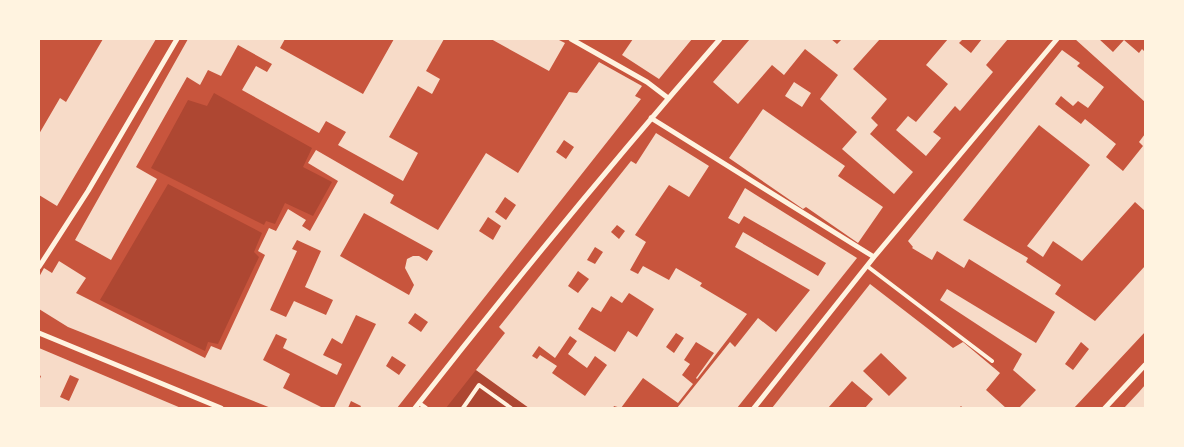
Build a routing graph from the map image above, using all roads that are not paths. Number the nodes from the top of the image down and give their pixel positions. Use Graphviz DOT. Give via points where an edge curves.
graph roads {
  1 [pos="177,39"];
  2 [pos="571,39"];
  3 [pos="720,39"];
  4 [pos="1057,39"];
  5 [pos="668,98"];
  6 [pos="651,118"];
  7 [pos="874,257"];
  8 [pos="39,266"];
  9 [pos="867,266"];
  10 [pos="39,333"];
  11 [pos="992,361"];
  12 [pos="1145,365"];
  13 [pos="419,403"];
  14 [pos="222,408"];
  15 [pos="415,408"];
  16 [pos="426,408"];
  17 [pos="463,408"];
  18 [pos="511,408"];
  19 [pos="754,408"];
  20 [pos="1105,408"];
  1 -- 8 [label="street" via="88,191"];
  2 -- 5 [label="street" via="647,82"];
  3 -- 5 [label="street"];
  4 -- 7 [label="street"];
  5 -- 6 [label="street"];
  6 -- 7 [label="street"];
  6 -- 13 [label="street" via="510,287"];
  7 -- 9 [label="street"];
  9 -- 11 [label="lane"];
  9 -- 19 [label="street"];
  10 -- 14 [label="street"];
  12 -- 20 [label="street"];
  13 -- 15 [label="street"];
  13 -- 16 [label="lane"];
  17 -- 18 [label="lane" via="479,385"];
}
